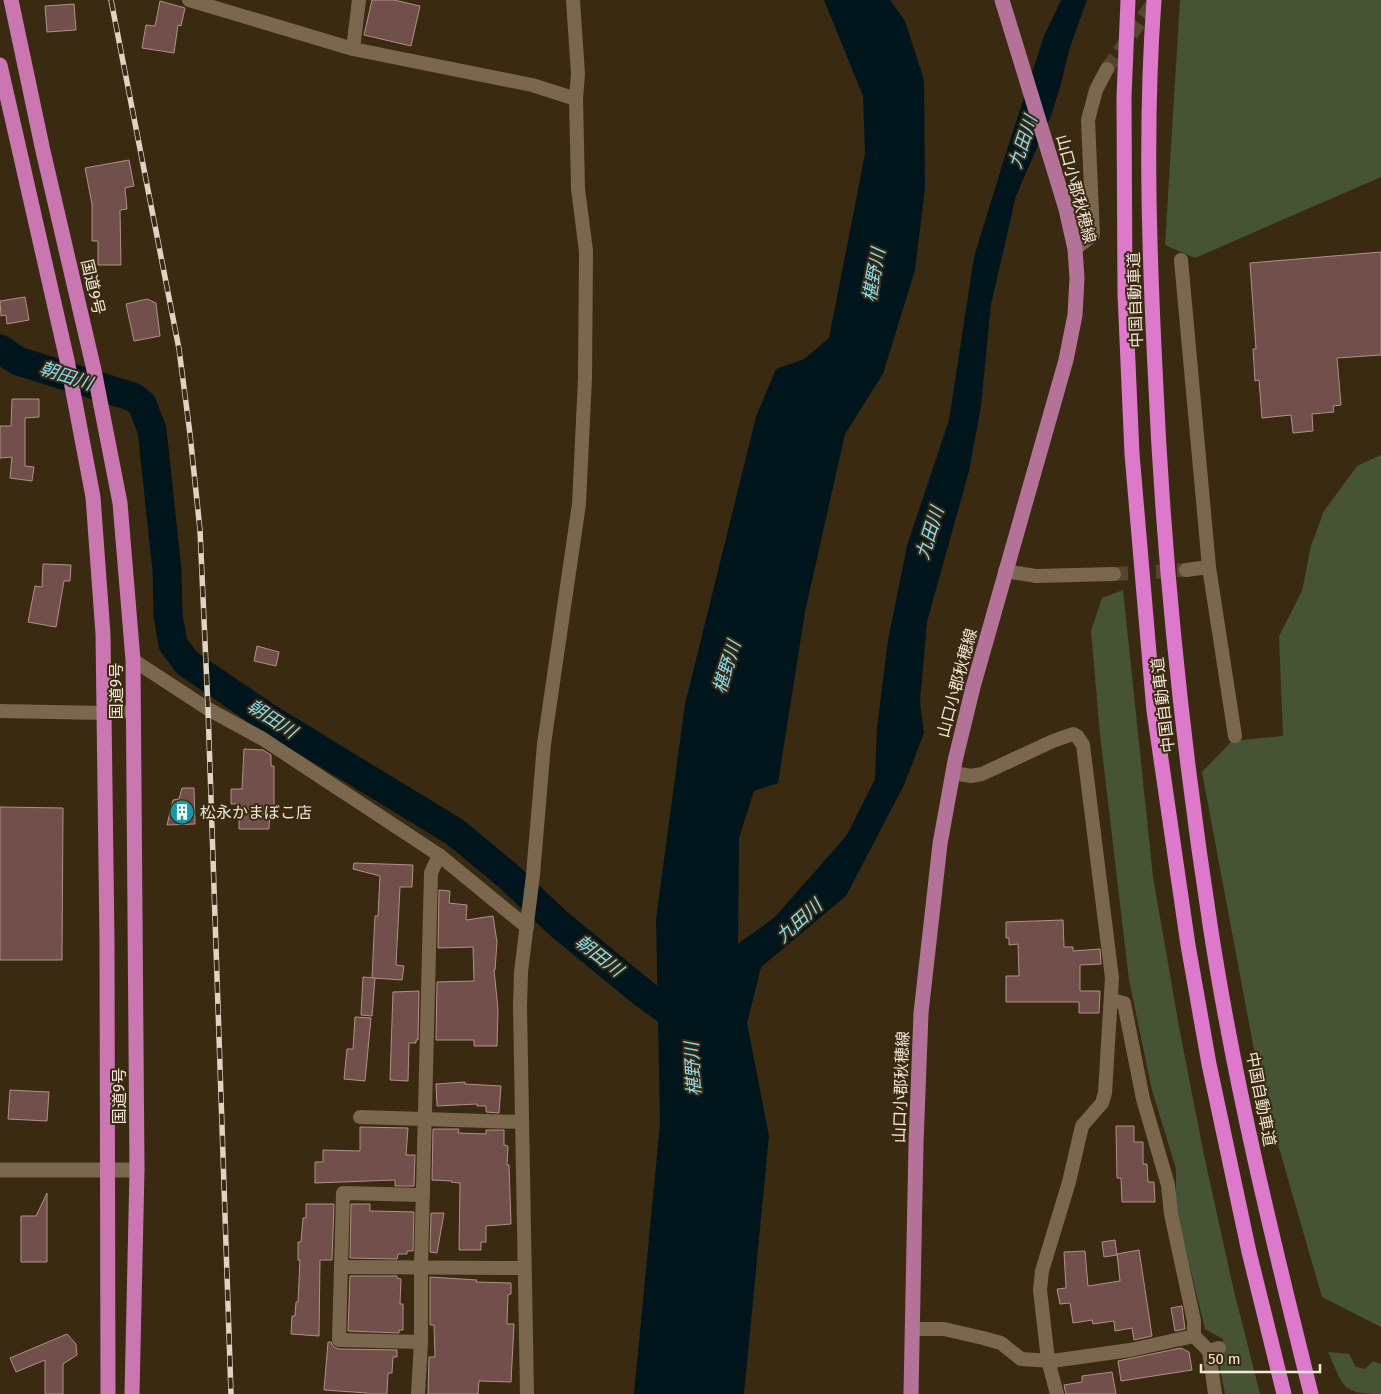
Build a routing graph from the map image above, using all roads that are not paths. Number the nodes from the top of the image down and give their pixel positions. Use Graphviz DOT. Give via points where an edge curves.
graph roads {
  1 [pos="11,0"];
  2 [pos="189,0"];
  3 [pos="359,0"];
  4 [pos="572,0"];
  5 [pos="1002,0"];
  6 [pos="1128,0"];
  7 [pos="1154,0"];
  8 [pos="353,49"];
  9 [pos="0,65"];
  10 [pos="1107,69"];
  11 [pos="576,98"];
  12 [pos="1075,249"];
  13 [pos="1181,260"];
  14 [pos="1209,567"];
  15 [pos="1186,570"];
  16 [pos="1005,571"];
  17 [pos="1114,574"];
  18 [pos="133,660"];
  19 [pos="0,711"];
  20 [pos="133,711"];
  21 [pos="104,713"];
  22 [pos="1235,736"];
  23 [pos="953,773"];
  24 [pos="439,854"];
  25 [pos="527,921"];
  26 [pos="1111,1000"];
  27 [pos="360,1117"];
  28 [pos="425,1119"];
  29 [pos="522,1122"];
  30 [pos="0,1170"];
  31 [pos="108,1170"];
  32 [pos="137,1170"];
  33 [pos="423,1194"];
  34 [pos="341,1266"];
  35 [pos="421,1267"];
  36 [pos="524,1268"];
  37 [pos="913,1329"];
  38 [pos="1194,1336"];
  39 [pos="421,1342"];
  40 [pos="1048,1360"];
  41 [pos="108,1394"];
  42 [pos="132,1394"];
  43 [pos="418,1394"];
  44 [pos="527,1394"];
  45 [pos="911,1394"];
  46 [pos="1056,1394"];
  47 [pos="1214,1394"];
  48 [pos="1284,1394"];
  49 [pos="1311,1394"];
  1 -- 18 [label="highway, 国道9号" via="102,404 120,503"];
  2 -- 8 [label="street"];
  3 -- 8 [label="street"];
  4 -- 11 [label="street" via="578,74"];
  5 -- 12 [label="main road, 山口小郡秋穂線" via="1066,209"];
  6 -- 48 [label="highway, 中国自動車道" via="1124,97 1126,313 1132,454 1154,711 1209,1064 1228,1160"];
  7 -- 49 [label="highway, 中国自動車道" via="1150,88 1150,268 1158,456 1181,716 1211,933 1230,1035 1277,1258"];
  8 -- 11 [label="street" via="532,85"];
  9 -- 21 [label="highway, 国道9号" via="67,360 93,497 103,634"];
  10 -- 12 [label="street" via="1096,90 1088,120 1093,234"];
  11 -- 25 [label="street" via="578,189 586,251 585,378 579,504 544,744"];
  12 -- 16 [label="main road, 山口小郡秋穂線" via="1075,315 1066,360"];
  13 -- 14 [label="street"];
  14 -- 15 [label="street"];
  14 -- 22 [label="street"];
  16 -- 17 [label="street" via="1036,576"];
  16 -- 23 [label="main road, 山口小郡秋穂線"];
  18 -- 20 [label="highway, 国道9号"];
  18 -- 24 [label="street"];
  19 -- 21 [label="street"];
  20 -- 21 [label="street"];
  20 -- 32 [label="highway, 国道9号"];
  21 -- 31 [label="highway, 国道9号"];
  23 -- 26 [label="street" via="982,774 1053,741 1072,734 1077,736 1083,745 1112,978"];
  23 -- 37 [label="main road, 山口小郡秋穂線" via="940,844 921,1012"];
  24 -- 25 [label="street"];
  24 -- 28 [label="street" via="431,873"];
  25 -- 29 [label="street" via="520,1006"];
  26 -- 38 [label="street" via="1124,1003 1143,1099 1168,1185 1194,1321"];
  26 -- 40 [label="street" via="1105,1092 1102,1103 1082,1126 1042,1271 1040,1290"];
  27 -- 28 [label="street"];
  28 -- 29 [label="street"];
  28 -- 33 [label="street"];
  29 -- 36 [label="street"];
  30 -- 31 [label="street"];
  31 -- 32 [label="street"];
  31 -- 41 [label="highway, 国道9号"];
  32 -- 42 [label="highway, 国道9号"];
  33 -- 34 [label="street" via="343,1192"];
  33 -- 35 [label="street"];
  34 -- 35 [label="street"];
  34 -- 39 [label="street" via="339,1340"];
  35 -- 36 [label="street"];
  35 -- 39 [label="street"];
  36 -- 44 [label="street"];
  37 -- 40 [label="street" via="944,1329 1001,1343 1021,1359"];
  37 -- 45 [label="main road, 山口小郡秋穂線"];
  38 -- 40 [label="street" via="1130,1350"];
  38 -- 47 [label="street" via="1214,1350"];
  39 -- 43 [label="street"];
  40 -- 46 [label="street"];
}
